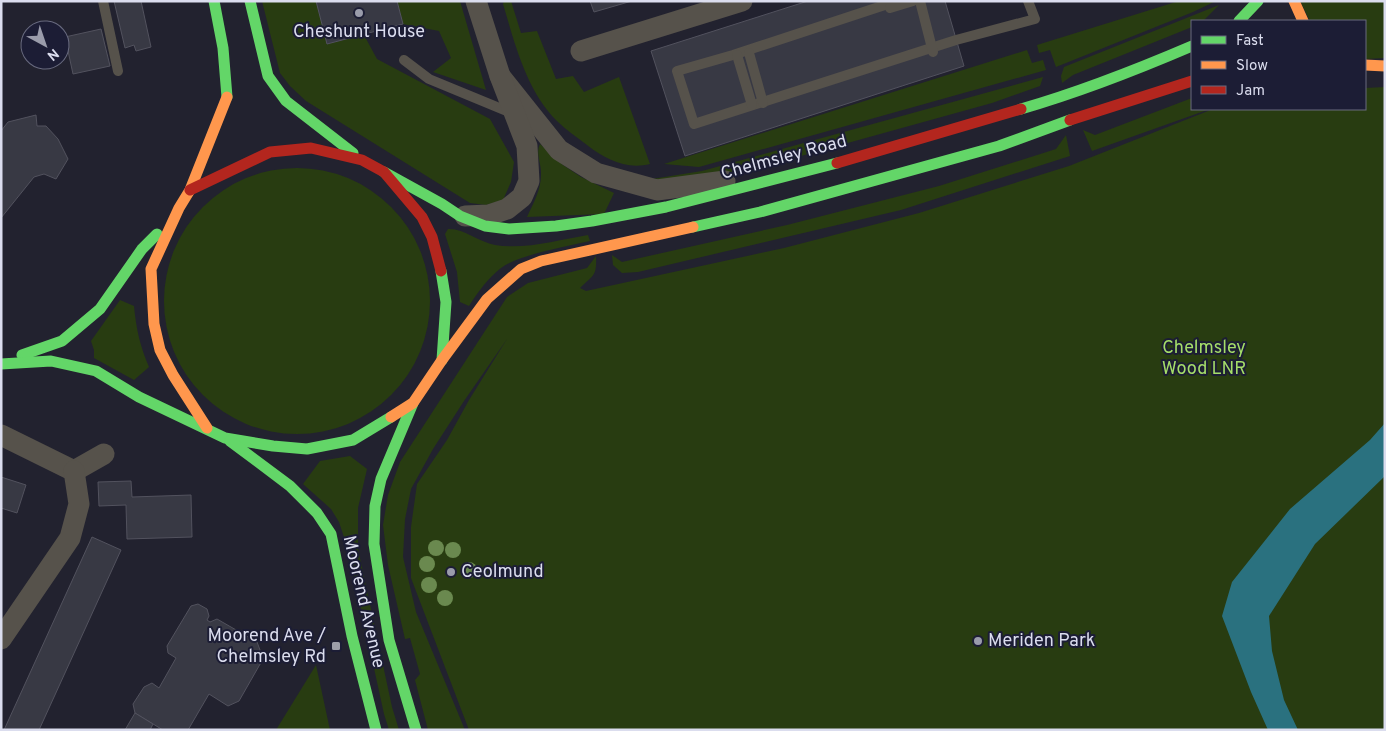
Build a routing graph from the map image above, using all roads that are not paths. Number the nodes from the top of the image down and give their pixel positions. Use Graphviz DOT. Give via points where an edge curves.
graph roads {
  1 [pos="103,1"];
  2 [pos="214,1"];
  3 [pos="250,1"];
  4 [pos="476,1"];
  5 [pos="742,1"];
  6 [pos="897,1"];
  7 [pos="906,1"];
  8 [pos="913,1"];
  9 [pos="921,1"];
  10 [pos="1028,1"];
  11 [pos="1258,1"];
  12 [pos="1294,1"];
  13 [pos="1240,20"];
  14 [pos="1303,20"];
  15 [pos="1191,46"];
  16 [pos="580,51"];
  17 [pos="750,52"];
  18 [pos="736,56"];
  19 [pos="404,60"];
  20 [pos="1366,65"];
  21 [pos="1385,66"];
  22 [pos="118,71"];
  23 [pos="500,76"];
  24 [pos="1191,81"];
  25 [pos="763,102"];
  26 [pos="751,106"];
  27 [pos="515,114"];
  28 [pos="362,160"];
  29 [pos="820,168"];
  30 [pos="384,172"];
  31 [pos="190,190"];
  32 [pos="176,213"];
  33 [pos="460,216"];
  34 [pos="442,360"];
  35 [pos="1,363"];
  36 [pos="413,403"];
  37 [pos="207,428"];
  38 [pos="1,435"];
  39 [pos="225,438"];
  40 [pos="104,454"];
  41 [pos="74,471"];
  42 [pos="1,639"];
  43 [pos="376,730"];
  44 [pos="416,730"];
  1 -- 22 [label="lane"];
  2 -- 31 [label="street" via="228,95"];
  3 -- 28 [label="street" via="268,76 286,101"];
  4 -- 23 [label="street"];
  5 -- 16 [label="street"];
  6 -- 26 [label="lane" via="677,71 694,124"];
  7 -- 17 [label="lane"];
  8 -- 17 [label="lane"];
  9 -- 18 [label="lane" via="934,52 698,126 682,74"];
  9 -- 25 [label="lane" via="936,49"];
  10 -- 25 [label="lane" via="1035,19 956,40"];
  11 -- 13 [label="street"];
  12 -- 14 [label="street"];
  15 -- 29 [label="street, Chelmsley Road" via="1063,97"];
  17 -- 18 [label="lane"];
  17 -- 25 [label="lane"];
  18 -- 26 [label="lane"];
  18 -- 26 [label="lane" via="679,72 696,125"];
  19 -- 27 [label="lane" via="429,79"];
  20 -- 21 [label="street"];
  23 -- 27 [label="street"];
  23 -- 29 [label="street" via="558,150 596,173 658,190"];
  24 -- 34 [label="street" via="999,146 760,212 541,261 521,269 487,299"];
  25 -- 26 [label="lane"];
  27 -- 33 [label="street" via="527,146 529,181 522,197 507,209 489,215"];
  28 -- 30 [label="street, Chelmsley Road"];
  28 -- 31 [label="street" via="312,148 270,152"];
  29 -- 33 [label="street, Chelmsley Road" via="666,207 556,226 509,229 485,226"];
  30 -- 33 [label="street, Chelmsley Road"];
  30 -- 34 [label="street" via="422,217 432,238 446,302"];
  31 -- 32 [label="street"];
  32 -- 35 [label="street" via="142,249 100,309 62,341"];
  32 -- 37 [label="street" via="151,269 154,324 160,350"];
  34 -- 36 [label="street"];
  35 -- 37 [label="street" via="50,361 96,371 139,397"];
  36 -- 39 [label="street" via="352,440 307,449"];
  36 -- 44 [label="street, Moorend Avenue" via="381,479 375,506 374,544 389,640"];
  37 -- 39 [label="street"];
  38 -- 41 [label="street"];
  39 -- 43 [label="street, Moorend Avenue" via="290,486 317,513 330,534"];
  40 -- 41 [label="street"];
  41 -- 42 [label="street" via="79,504 70,538"];
}
